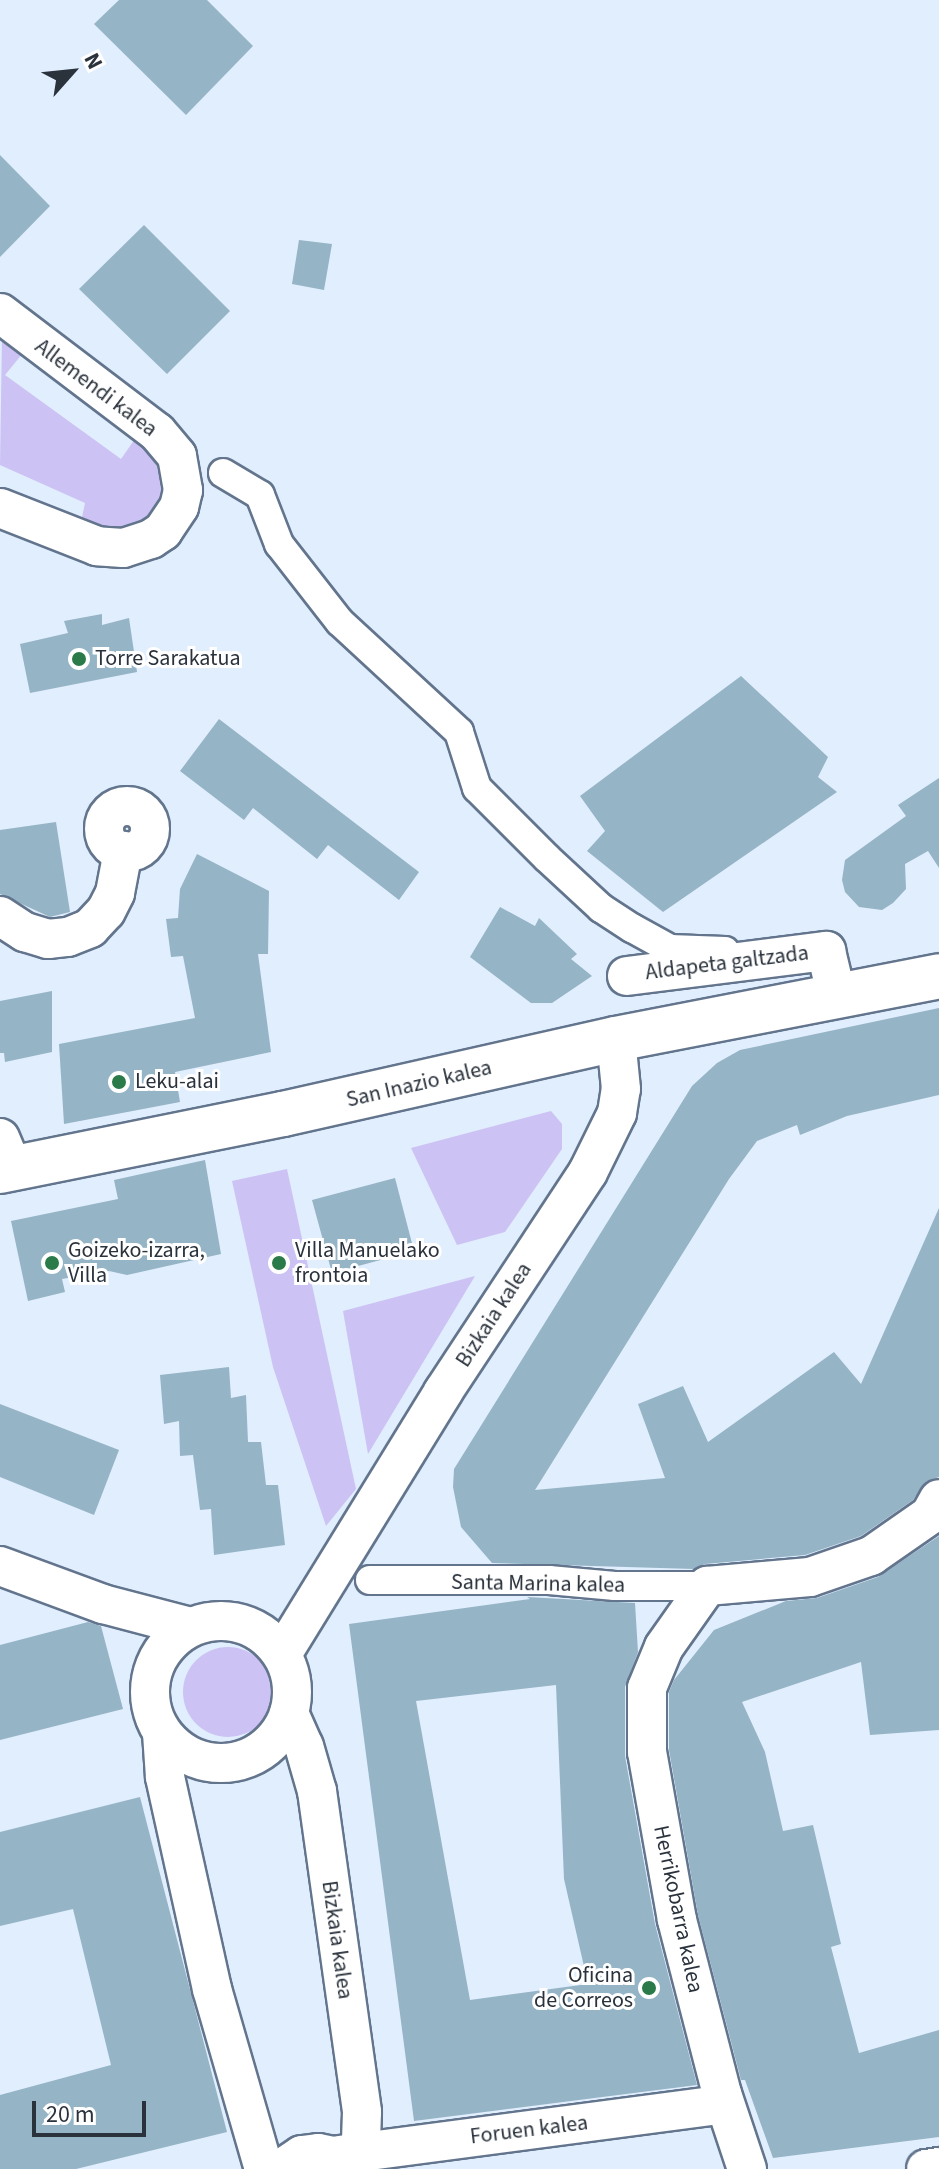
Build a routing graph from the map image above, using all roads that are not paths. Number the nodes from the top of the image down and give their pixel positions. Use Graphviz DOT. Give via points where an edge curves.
graph roads {
  1 [pos="0,313"];
  2 [pos="223,473"];
  3 [pos="0,508"];
  4 [pos="123,851"];
  5 [pos="0,916"];
  6 [pos="826,951"];
  7 [pos="627,976"];
  8 [pos="939,976"];
  9 [pos="837,997"];
  10 [pos="616,1039"];
  11 [pos="4,1159"];
  12 [pos="939,1499"];
  13 [pos="0,1566"];
  14 [pos="327,1577"];
  15 [pos="370,1580"];
  16 [pos="707,1586"];
  17 [pos="103,1604"];
  18 [pos="190,1627"];
  19 [pos="251,1627"];
  20 [pos="282,1654"];
  21 [pos="151,1674"];
  22 [pos="289,1713"];
  23 [pos="162,1733"];
  24 [pos="725,2104"];
  25 [pos="349,2161"];
  26 [pos="939,2167"];
  27 [pos="264,2169"];
  28 [pos="281,2169"];
  29 [pos="747,2169"];
  30 [pos="926,2169"];
  1 -- 3 [label="street, Allemendi kalea" via="157,432 177,456 183,490 163,531 123,548 97,546"];
  2 -- 6 [label="street" via="260,495 279,544 340,622 459,732 477,788 601,908 670,949 726,951 788,938"];
  4 -- 5 [label="street" via="115,893 90,928 48,939"];
  6 -- 7 [label="street, Aldapeta galtzada"];
  6 -- 9 [label="street, Aldapeta galtzada"];
  8 -- 9 [label="main road, San Inazio kalea"];
  9 -- 10 [label="main road, San Inazio kalea"];
  10 -- 11 [label="main road, San Inazio kalea" via="283,1114"];
  10 -- 14 [label="street, Bizkaia kalea" via="621,1089 617,1113 588,1172"];
  12 -- 16 [label="street, Santa Marina kalea" via="930,1515 871,1556 810,1577"];
  13 -- 17 [label="street"];
  14 -- 19 [label="street, Bizkaia kalea"];
  14 -- 20 [label="street, Bizkaia kalea"];
  15 -- 16 [label="street, Santa Marina kalea"];
  16 -- 24 [label="street, Herrikobarra kalea" via="664,1647 647,1688 647,1752 677,1920"];
  17 -- 18 [label="street"];
  17 -- 21 [label="street" via="137,1645"];
  18 -- 19 [label="street" via="231,1621"];
  18 -- 21 [label="street" via="172,1639"];
  19 -- 20 [label="street"];
  20 -- 22 [label="street" via="290,1673"];
  21 -- 23 [label="street" via="149,1694"];
  22 -- 23 [label="street" via="279,1734 243,1760 221,1763 188,1755"];
  22 -- 25 [label="street, Bizkaia kalea" via="317,1791 362,2112"];
  23 -- 27 [label="street" via="165,1777 212,1989"];
  24 -- 25 [label="street, Foruen kalea"];
  24 -- 29 [label="street, Herrikobarra kalea"];
  25 -- 28 [label="street, Foruen kalea" via="302,2155"];
  26 -- 30 [label="street"];
}
